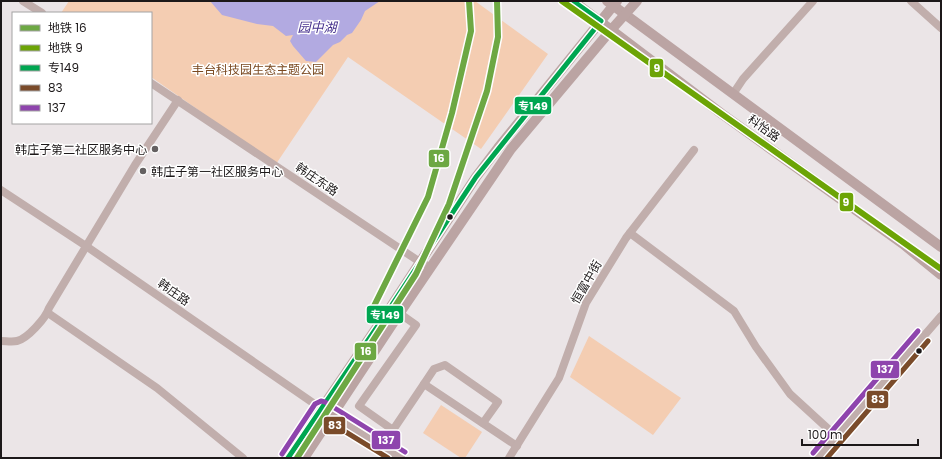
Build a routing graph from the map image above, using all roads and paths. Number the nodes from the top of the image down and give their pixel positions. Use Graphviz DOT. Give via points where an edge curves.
graph roads {
  1 [pos="23,1"];
  2 [pos="573,1"];
  3 [pos="637,1"];
  4 [pos="813,1"];
  5 [pos="910,1"];
  6 [pos="612,3"];
  7 [pos="40,12"];
  8 [pos="625,15"];
  9 [pos="601,21"];
  10 [pos="941,28"];
  11 [pos="611,30"];
  12 [pos="152,84"];
  13 [pos="733,94"];
  14 [pos="178,100"];
  15 [pos="694,150"];
  16 [pos="1,190"];
  17 [pos="630,233"];
  18 [pos="86,246"];
  19 [pos="941,247"];
  20 [pos="420,262"];
  21 [pos="430,267"];
  22 [pos="941,275"];
  23 [pos="48,313"];
  24 [pos="399,313"];
  25 [pos="941,316"];
  26 [pos="1,341"];
  27 [pos="424,384"];
  28 [pos="321,408"];
  29 [pos="332,416"];
  30 [pos="483,423"];
  31 [pos="837,436"];
  32 [pos="517,446"];
  33 [pos="244,458"];
  34 [pos="288,458"];
  35 [pos="304,458"];
  36 [pos="400,458"];
  37 [pos="509,458"];
  38 [pos="818,458"];
  1 -- 7 [label="street"];
  2 -- 9 [label="main road, 科怡路"];
  3 -- 8 [label="main road"];
  4 -- 13 [label="street" via="743,79"];
  5 -- 10 [label="street"];
  6 -- 8 [label="main road, 科怡路"];
  6 -- 9 [label="main road"];
  8 -- 11 [label="main road"];
  8 -- 13 [label="main road, 科怡路"];
  9 -- 11 [label="main road, 科怡路"];
  9 -- 20 [label="main road" via="476,177"];
  11 -- 21 [label="main road" via="511,149"];
  11 -- 22 [label="main road, 科怡路"];
  12 -- 14 [label="street, 韩庄东路"];
  13 -- 19 [label="main road, 科怡路"];
  14 -- 18 [label="street"];
  14 -- 20 [label="street, 韩庄东路"];
  15 -- 17 [label="street, 恒富中街"];
  16 -- 18 [label="street, 韩庄路"];
  17 -- 31 [label="street" via="734,311 790,394"];
  17 -- 32 [label="street, 恒富中街" via="586,303 559,378"];
  18 -- 23 [label="street"];
  18 -- 28 [label="street, 韩庄路"];
  20 -- 21 [label="street, 韩庄东路"];
  20 -- 28 [label="main road"];
  21 -- 24 [label="main road"];
  23 -- 26 [label="street" via="28,335 17,341"];
  23 -- 33 [label="street" via="157,388"];
  24 -- 27 [label="street" via="416,325 359,406 393,430"];
  24 -- 29 [label="main road"];
  25 -- 31 [label="street"];
  27 -- 30 [label="street"];
  27 -- 30 [label="street" via="434,369 445,366 498,402"];
  28 -- 29 [label="street, 韩庄路"];
  28 -- 34 [label="main road"];
  29 -- 35 [label="main road"];
  29 -- 36 [label="street, 韩庄路"];
  30 -- 32 [label="street"];
  31 -- 38 [label="street"];
  32 -- 37 [label="street, 恒富中街"];
}
